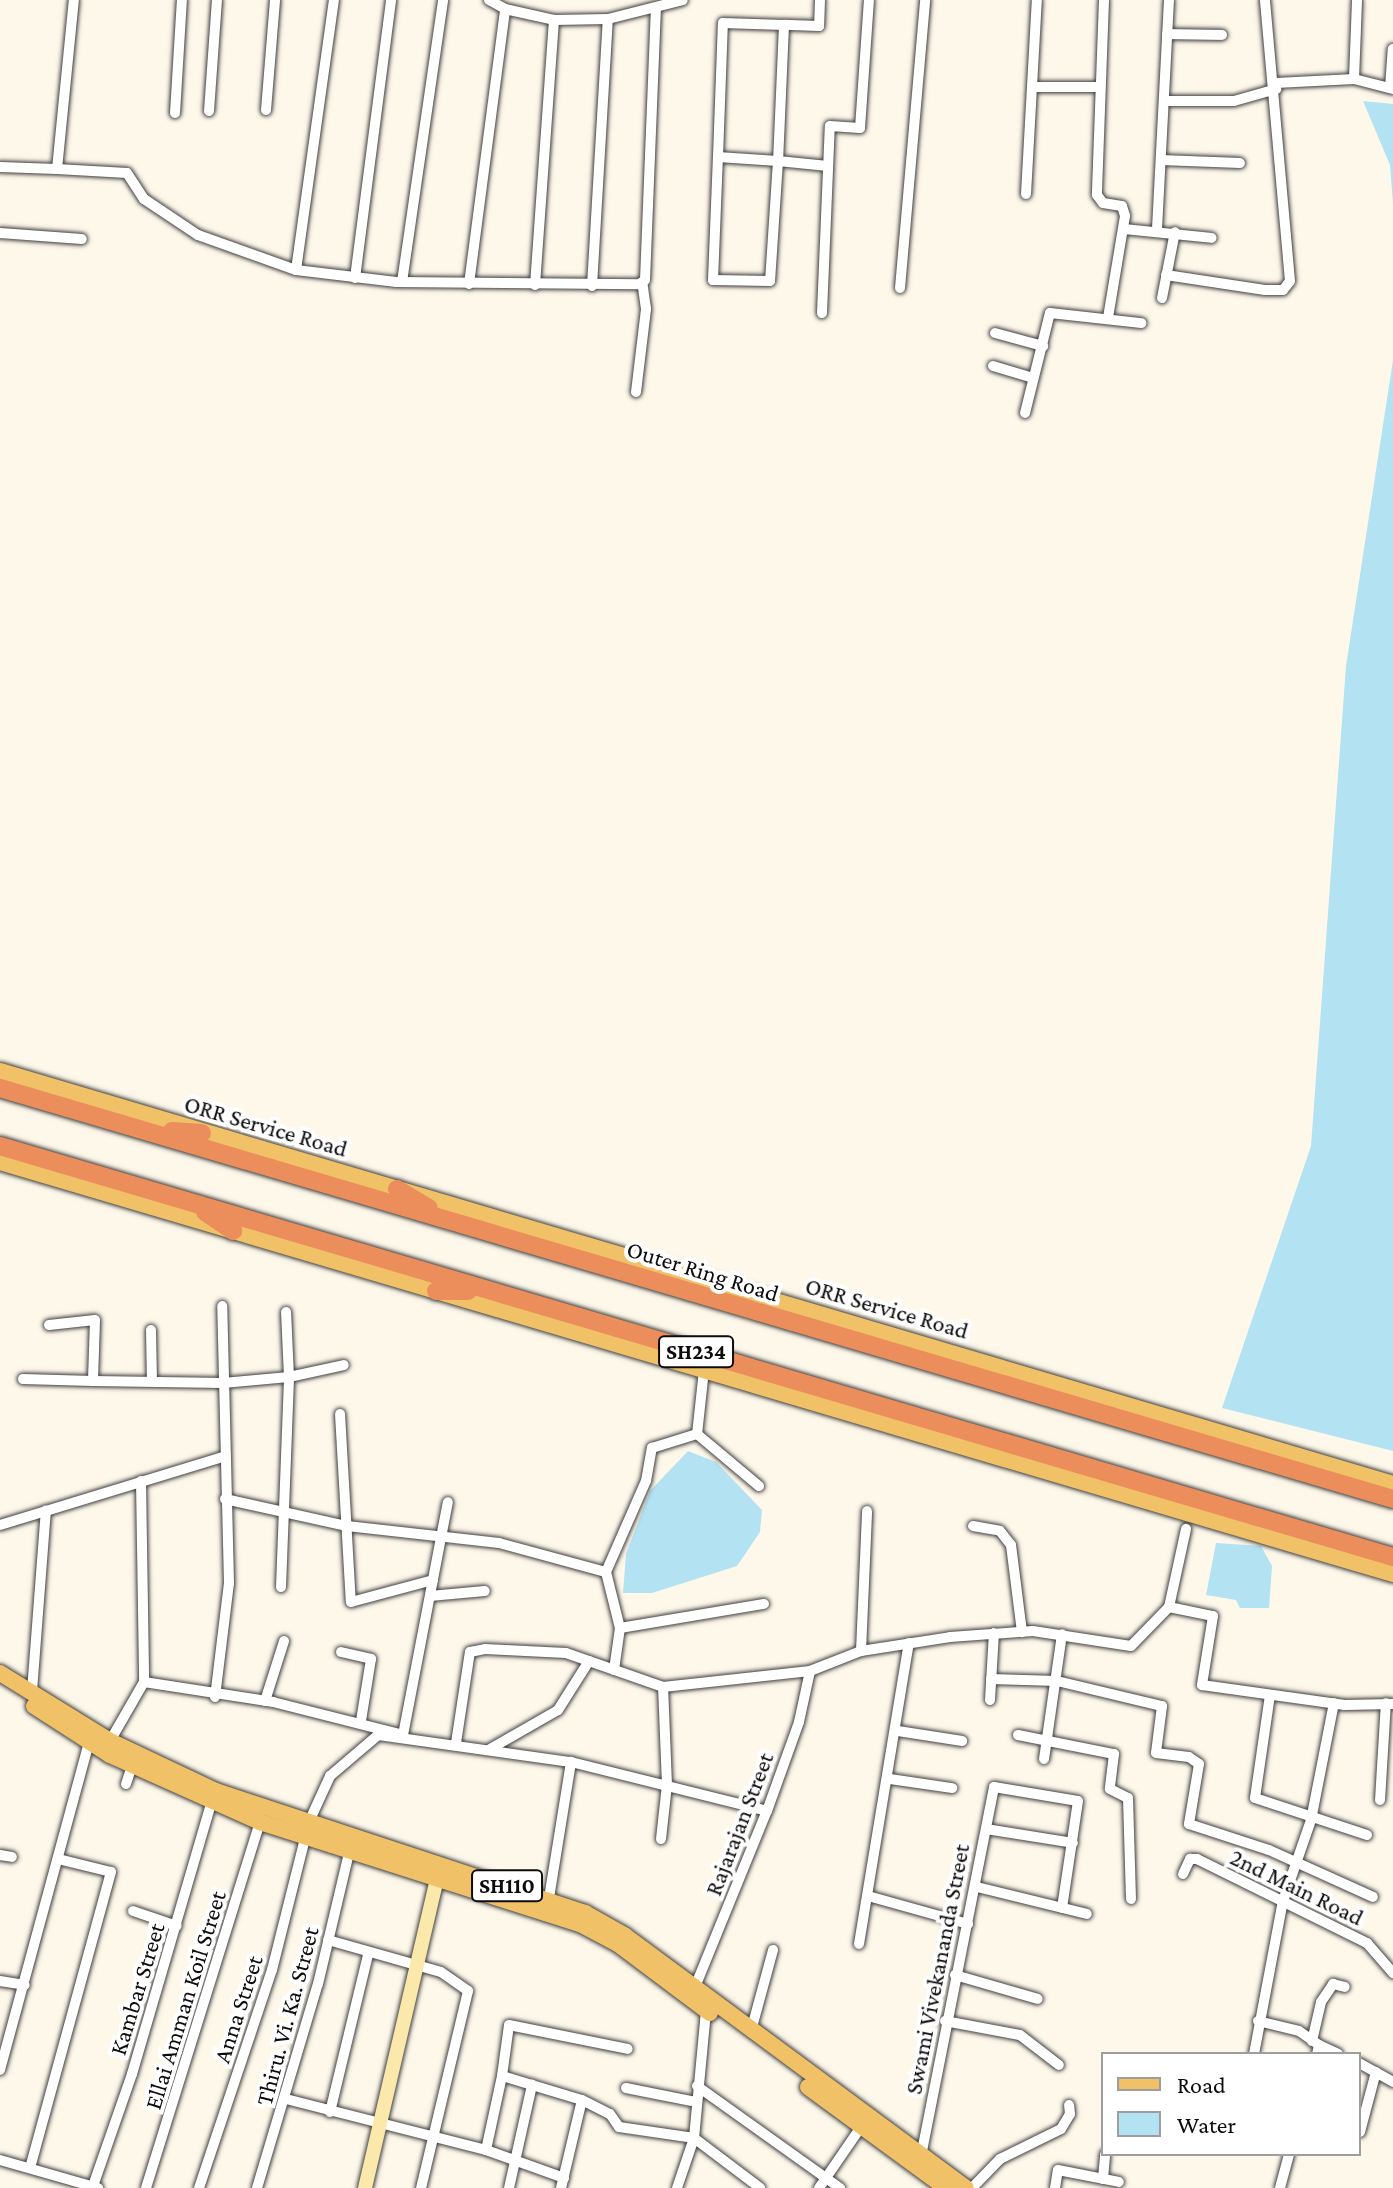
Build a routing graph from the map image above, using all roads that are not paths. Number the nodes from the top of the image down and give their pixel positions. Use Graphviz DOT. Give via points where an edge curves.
graph roads {
  1 [pos="74,0"];
  2 [pos="182,0"];
  3 [pos="217,0"];
  4 [pos="275,0"];
  5 [pos="334,0"];
  6 [pos="391,0"];
  7 [pos="443,0"];
  8 [pos="489,0"];
  9 [pos="820,0"];
  10 [pos="869,0"];
  11 [pos="925,0"];
  12 [pos="1037,0"];
  13 [pos="1104,0"];
  14 [pos="1169,0"];
  15 [pos="1265,0"];
  16 [pos="1357,0"];
  17 [pos="676,1"];
  18 [pos="656,8"];
  19 [pos="505,9"];
  20 [pos="608,19"];
  21 [pos="554,20"];
  22 [pos="784,25"];
  23 [pos="1167,34"];
  24 [pos="1222,35"];
  25 [pos="1393,49"];
  26 [pos="1354,79"];
  27 [pos="1276,86"];
  28 [pos="1032,87"];
  29 [pos="1098,87"];
  30 [pos="1391,88"];
  31 [pos="1164,101"];
  32 [pos="266,110"];
  33 [pos="209,111"];
  34 [pos="175,113"];
  35 [pos="718,157"];
  36 [pos="1161,160"];
  37 [pos="778,161"];
  38 [pos="1240,163"];
  39 [pos="828,166"];
  40 [pos="0,167"];
  41 [pos="57,169"];
  42 [pos="1026,194"];
  43 [pos="1124,229"];
  44 [pos="1157,229"];
  45 [pos="1175,232"];
  46 [pos="0,233"];
  47 [pos="1212,238"];
  48 [pos="82,239"];
  49 [pos="296,270"];
  50 [pos="1166,275"];
  51 [pos="355,278"];
  52 [pos="402,282"];
  53 [pos="642,282"];
  54 [pos="469,284"];
  55 [pos="535,285"];
  56 [pos="592,286"];
  57 [pos="900,288"];
  58 [pos="1162,298"];
  59 [pos="822,313"];
  60 [pos="1108,318"];
  61 [pos="1141,323"];
  62 [pos="995,333"];
  63 [pos="1043,346"];
  64 [pos="993,366"];
  65 [pos="1033,378"];
  66 [pos="636,392"];
  67 [pos="1025,413"];
  68 [pos="0,1071"];
  69 [pos="0,1088"];
  70 [pos="141,1130"];
  71 [pos="202,1133"];
  72 [pos="0,1146"];
  73 [pos="0,1162"];
  74 [pos="397,1189"];
  75 [pos="188,1201"];
  76 [pos="452,1222"];
  77 [pos="233,1231"];
  78 [pos="436,1291"];
  79 [pos="491,1291"];
  80 [pos="222,1306"];
  81 [pos="286,1312"];
  82 [pos="49,1325"];
  83 [pos="151,1330"];
  84 [pos="344,1365"];
  85 [pos="704,1370"];
  86 [pos="289,1377"];
  87 [pos="23,1379"];
  88 [pos="93,1381"];
  89 [pos="152,1381"];
  90 [pos="223,1383"];
  91 [pos="340,1414"];
  92 [pos="697,1434"];
  93 [pos="223,1457"];
  94 [pos="141,1481"];
  95 [pos="759,1486"];
  96 [pos="1393,1495"];
  97 [pos="225,1499"];
  98 [pos="448,1502"];
  99 [pos="46,1511"];
  100 [pos="867,1511"];
  101 [pos="286,1513"];
  102 [pos="0,1525"];
  103 [pos="347,1526"];
  104 [pos="973,1526"];
  105 [pos="1186,1529"];
  106 [pos="442,1536"];
  107 [pos="1393,1557"];
  108 [pos="606,1572"];
  109 [pos="1393,1574"];
  110 [pos="433,1580"];
  111 [pos="281,1587"];
  112 [pos="485,1591"];
  113 [pos="430,1596"];
  114 [pos="764,1604"];
  115 [pos="1169,1607"];
  116 [pos="620,1628"];
  117 [pos="1022,1632"];
  118 [pos="994,1633"];
  119 [pos="1062,1634"];
  120 [pos="284,1641"];
  121 [pos="909,1643"];
  122 [pos="861,1651"];
  123 [pos="341,1652"];
  124 [pos="589,1661"];
  125 [pos="614,1670"];
  126 [pos="810,1671"];
  127 [pos="0,1673"];
  128 [pos="991,1679"];
  129 [pos="1057,1681"];
  130 [pos="144,1682"];
  131 [pos="0,1685"];
  132 [pos="663,1687"];
  133 [pos="32,1691"];
  134 [pos="1270,1695"];
  135 [pos="215,1697"];
  136 [pos="990,1700"];
  137 [pos="265,1701"];
  138 [pos="1334,1703"];
  139 [pos="1390,1703"];
  140 [pos="361,1721"];
  141 [pos="898,1731"];
  142 [pos="403,1735"];
  143 [pos="1018,1735"];
  144 [pos="110,1741"];
  145 [pos="962,1741"];
  146 [pos="89,1742"];
  147 [pos="1047,1742"];
  148 [pos="456,1743"];
  149 [pos="490,1749"];
  150 [pos="1044,1759"];
  151 [pos="571,1762"];
  152 [pos="132,1766"];
  153 [pos="890,1779"];
  154 [pos="126,1784"];
  155 [pos="667,1785"];
  156 [pos="952,1788"];
  157 [pos="1380,1800"];
  158 [pos="212,1801"];
  159 [pos="767,1811"];
  160 [pos="1311,1820"];
  161 [pos="260,1822"];
  162 [pos="986,1829"];
  163 [pos="307,1832"];
  164 [pos="1367,1835"];
  165 [pos="661,1839"];
  166 [pos="1073,1843"];
  167 [pos="349,1853"];
  168 [pos="58,1859"];
  169 [pos="1295,1863"];
  170 [pos="1183,1874"];
  171 [pos="437,1879"];
  172 [pos="977,1887"];
  173 [pos="868,1896"];
  174 [pos="1373,1897"];
  175 [pos="549,1898"];
  176 [pos="1131,1899"];
  177 [pos="1283,1901"];
  178 [pos="1062,1908"];
  179 [pos="133,1911"];
  180 [pos="1087,1914"];
  181 [pos="968,1924"];
  182 [pos="177,1926"];
  183 [pos="328,1940"];
  184 [pos="859,1944"];
  185 [pos="773,1950"];
  186 [pos="368,1955"];
  187 [pos="416,1968"];
  188 [pos="1393,1973"];
  189 [pos="955,1975"];
  190 [pos="0,1981"];
  191 [pos="25,1985"];
  192 [pos="1345,1987"];
  193 [pos="692,1992"];
  194 [pos="1038,1999"];
  195 [pos="708,2006"];
  196 [pos="945,2021"];
  197 [pos="1258,2021"];
  198 [pos="751,2031"];
  199 [pos="1316,2047"];
  200 [pos="628,2049"];
  201 [pos="1254,2052"];
  202 [pos="1361,2064"];
  203 [pos="1059,2065"];
  204 [pos="0,2070"];
  205 [pos="1376,2072"];
  206 [pos="502,2076"];
  207 [pos="1393,2082"];
  208 [pos="532,2085"];
  209 [pos="697,2086"];
  210 [pos="626,2088"];
  211 [pos="286,2099"];
  212 [pos="582,2100"];
  213 [pos="696,2102"];
  214 [pos="1069,2105"];
  215 [pos="330,2112"];
  216 [pos="383,2124"];
  217 [pos="861,2127"];
  218 [pos="1361,2128"];
  219 [pos="433,2138"];
  220 [pos="694,2138"];
  221 [pos="486,2150"];
  222 [pos="921,2156"];
  223 [pos="1105,2156"];
  224 [pos="1288,2156"];
  225 [pos="0,2160"];
  226 [pos="514,2163"];
  227 [pos="30,2168"];
  228 [pos="826,2177"];
  229 [pos="1103,2179"];
  230 [pos="1119,2182"];
  231 [pos="563,2183"];
  232 [pos="678,2184"];
  233 [pos="96,2187"];
  234 [pos="146,2188"];
  235 [pos="199,2188"];
  236 [pos="257,2188"];
  237 [pos="365,2188"];
  238 [pos="421,2188"];
  239 [pos="509,2188"];
  240 [pos="690,2188"];
  241 [pos="760,2188"];
  242 [pos="819,2188"];
  243 [pos="840,2188"];
  244 [pos="946,2188"];
  245 [pos="966,2188"];
  246 [pos="972,2188"];
  247 [pos="1055,2188"];
  248 [pos="1280,2188"];
  1 -- 41 [label="street"];
  2 -- 34 [label="street"];
  3 -- 33 [label="street"];
  4 -- 32 [label="street"];
  5 -- 49 [label="street"];
  6 -- 51 [label="street"];
  7 -- 52 [label="street"];
  8 -- 19 [label="street"];
  9 -- 22 [label="street" via="819,26"];
  10 -- 39 [label="street" via="860,128 830,126"];
  11 -- 57 [label="street"];
  12 -- 28 [label="street"];
  13 -- 29 [label="street"];
  14 -- 23 [label="street"];
  15 -- 27 [label="street"];
  16 -- 26 [label="street"];
  17 -- 18 [label="street"];
  18 -- 20 [label="street"];
  18 -- 53 [label="street"];
  19 -- 21 [label="street"];
  19 -- 54 [label="street"];
  20 -- 21 [label="street"];
  20 -- 56 [label="street"];
  21 -- 55 [label="street"];
  22 -- 35 [label="street" via="723,23"];
  22 -- 37 [label="street"];
  23 -- 24 [label="street"];
  23 -- 31 [label="street"];
  25 -- 30 [label="street"];
  26 -- 27 [label="street"];
  26 -- 30 [label="street"];
  27 -- 31 [label="street" via="1234,101"];
  27 -- 50 [label="street" via="1287,287 1236,288"];
  28 -- 29 [label="street"];
  28 -- 42 [label="street"];
  29 -- 43 [label="street" via="1097,195 1103,203 1125,209"];
  31 -- 36 [label="street"];
  35 -- 37 [label="street"];
  35 -- 37 [label="street" via="713,280 770,281"];
  36 -- 38 [label="street"];
  36 -- 44 [label="street"];
  37 -- 39 [label="street"];
  39 -- 59 [label="street"];
  40 -- 41 [label="street"];
  41 -- 49 [label="street" via="127,173 135,177 144,199 198,235"];
  43 -- 44 [label="street"];
  43 -- 60 [label="street"];
  44 -- 45 [label="street"];
  45 -- 47 [label="street"];
  45 -- 50 [label="street"];
  46 -- 48 [label="street"];
  49 -- 51 [label="street"];
  50 -- 58 [label="street"];
  51 -- 52 [label="street"];
  52 -- 54 [label="street"];
  53 -- 56 [label="street"];
  53 -- 66 [label="street" via="646,309"];
  54 -- 55 [label="street"];
  55 -- 56 [label="street"];
  60 -- 61 [label="street"];
  60 -- 63 [label="street" via="1053,311"];
  62 -- 63 [label="street"];
  63 -- 65 [label="street"];
  64 -- 65 [label="street"];
  65 -- 67 [label="street"];
  68 -- 71 [label="main road, ORR Service Road"];
  69 -- 70 [label="highway, Outer Ring Road / SH234"];
  70 -- 71 [label="highway"];
  70 -- 76 [label="highway, Outer Ring Road / SH234"];
  71 -- 74 [label="main road, ORR Service Road"];
  72 -- 75 [label="highway, SH234"];
  73 -- 77 [label="main road"];
  74 -- 76 [label="highway"];
  74 -- 96 [label="main road, ORR Service Road"];
  75 -- 77 [label="highway"];
  75 -- 79 [label="highway, SH234"];
  76 -- 96 [label="highway, Outer Ring Road / SH234"];
  77 -- 78 [label="main road"];
  78 -- 79 [label="highway"];
  78 -- 85 [label="main road"];
  79 -- 107 [label="highway, SH234"];
  80 -- 90 [label="street"];
  81 -- 86 [label="street"];
  82 -- 88 [label="street" via="95,1320"];
  83 -- 89 [label="street"];
  84 -- 86 [label="street"];
  85 -- 92 [label="street"];
  85 -- 109 [label="main road"];
  86 -- 90 [label="street"];
  86 -- 101 [label="street"];
  87 -- 88 [label="street"];
  88 -- 89 [label="street"];
  89 -- 90 [label="street"];
  90 -- 93 [label="street"];
  91 -- 103 [label="street"];
  92 -- 95 [label="street"];
  92 -- 108 [label="street" via="652,1448 646,1481"];
  93 -- 94 [label="street"];
  93 -- 97 [label="street"];
  94 -- 99 [label="street"];
  94 -- 130 [label="street"];
  97 -- 101 [label="street"];
  97 -- 135 [label="street" via="229,1583"];
  98 -- 106 [label="street"];
  99 -- 102 [label="street"];
  99 -- 133 [label="street"];
  100 -- 122 [label="street"];
  101 -- 103 [label="street"];
  101 -- 111 [label="street"];
  103 -- 106 [label="street"];
  103 -- 110 [label="street" via="354,1604"];
  104 -- 117 [label="street" via="1000,1531 1011,1545"];
  105 -- 115 [label="street"];
  106 -- 108 [label="street" via="499,1543"];
  106 -- 110 [label="street"];
  108 -- 116 [label="street"];
  110 -- 113 [label="street"];
  112 -- 113 [label="street"];
  113 -- 142 [label="street"];
  114 -- 116 [label="street"];
  115 -- 119 [label="street" via="1131,1646"];
  115 -- 134 [label="street" via="1213,1616 1202,1685"];
  116 -- 125 [label="street"];
  117 -- 118 [label="street"];
  117 -- 119 [label="street"];
  118 -- 121 [label="street"];
  118 -- 128 [label="street"];
  119 -- 129 [label="street"];
  120 -- 137 [label="street"];
  121 -- 122 [label="street"];
  121 -- 141 [label="street"];
  122 -- 126 [label="street"];
  123 -- 140 [label="street" via="371,1659"];
  124 -- 125 [label="street"];
  124 -- 148 [label="street" via="566,1653 470,1652"];
  124 -- 149 [label="street" via="558,1710"];
  125 -- 132 [label="street"];
  126 -- 132 [label="street"];
  126 -- 159 [label="street, Rajarajan Street" via="799,1722"];
  127 -- 133 [label="main road, SH110"];
  128 -- 129 [label="street"];
  128 -- 136 [label="street"];
  129 -- 147 [label="street"];
  129 -- 169 [label="street" via="1162,1706 1156,1753 1189,1757 1199,1764 1189,1824"];
  130 -- 135 [label="street"];
  130 -- 144 [label="street"];
  131 -- 146 [label="main road, SH110"];
  132 -- 155 [label="street"];
  133 -- 144 [label="main road, SH110"];
  134 -- 138 [label="street"];
  134 -- 160 [label="street" via="1255,1798"];
  135 -- 137 [label="street"];
  137 -- 140 [label="street"];
  138 -- 139 [label="street"];
  138 -- 160 [label="street"];
  139 -- 157 [label="street"];
  140 -- 142 [label="street"];
  141 -- 145 [label="street"];
  141 -- 153 [label="street"];
  142 -- 148 [label="street"];
  142 -- 163 [label="street, Anna Street" via="378,1735 355,1750 330,1776"];
  143 -- 147 [label="street"];
  144 -- 163 [label="main road, SH110"];
  146 -- 152 [label="main road, SH110"];
  146 -- 168 [label="street"];
  147 -- 150 [label="street"];
  147 -- 176 [label="street" via="1114,1754 1110,1789 1128,1798"];
  148 -- 149 [label="street"];
  149 -- 151 [label="street"];
  151 -- 155 [label="street"];
  151 -- 175 [label="street"];
  152 -- 154 [label="street"];
  152 -- 158 [label="main road, SH110"];
  153 -- 156 [label="street"];
  153 -- 173 [label="street"];
  155 -- 159 [label="street"];
  155 -- 165 [label="street"];
  158 -- 161 [label="main road, SH110"];
  158 -- 182 [label="street, Kambar Street"];
  159 -- 193 [label="street, Rajarajan Street"];
  160 -- 164 [label="street"];
  160 -- 169 [label="street"];
  161 -- 163 [label="main road, SH110"];
  161 -- 234 [label="street, Ellai Amman Koil Street"];
  162 -- 166 [label="street"];
  162 -- 166 [label="street, Swami Vivekananda Street" via="992,1789 1078,1801"];
  162 -- 172 [label="street, Swami Vivekananda Street"];
  163 -- 167 [label="main road, SH110"];
  163 -- 175 [label="main road, SH110"];
  163 -- 235 [label="street, Anna Street" via="272,1970"];
  166 -- 178 [label="street"];
  167 -- 171 [label="main road, SH110"];
  167 -- 183 [label="street, Thiru. Vi. Ka. Street"];
  168 -- 191 [label="street"];
  168 -- 227 [label="street" via="111,1872"];
  169 -- 174 [label="street"];
  169 -- 177 [label="street"];
  170 -- 177 [label="street, 2nd Main Road" via="1192,1857"];
  171 -- 187 [label="street"];
  171 -- 193 [label="main road, SH110" via="580,1924"];
  172 -- 178 [label="street"];
  172 -- 181 [label="street, Swami Vivekananda Street"];
  173 -- 181 [label="street"];
  173 -- 184 [label="street"];
  175 -- 193 [label="main road, SH110" via="624,1935"];
  177 -- 188 [label="street, 2nd Main Road" via="1367,1943"];
  177 -- 197 [label="street"];
  178 -- 180 [label="street"];
  179 -- 182 [label="street"];
  181 -- 189 [label="street, Swami Vivekananda Street"];
  182 -- 233 [label="street, Kambar Street"];
  183 -- 186 [label="street"];
  183 -- 211 [label="street, Thiru. Vi. Ka. Street"];
  185 -- 198 [label="street"];
  186 -- 187 [label="street"];
  186 -- 215 [label="street"];
  187 -- 216 [label="street"];
  187 -- 219 [label="street" via="455,1978 468,1991"];
  189 -- 194 [label="street"];
  189 -- 196 [label="street, Swami Vivekananda Street"];
  190 -- 191 [label="street"];
  191 -- 204 [label="street"];
  192 -- 199 [label="street" via="1333,1984 1321,2002"];
  193 -- 195 [label="main road, SH110"];
  195 -- 198 [label="main road, SH110"];
  195 -- 209 [label="street"];
  195 -- 217 [label="main road, SH110"];
  196 -- 203 [label="street" via="1020,2035"];
  196 -- 222 [label="street, Swami Vivekananda Street"];
  197 -- 199 [label="street" via="1299,2031"];
  197 -- 201 [label="street"];
  198 -- 222 [label="main road, SH110"];
  200 -- 206 [label="street" via="512,2023"];
  202 -- 205 [label="street"];
  205 -- 207 [label="street"];
  205 -- 218 [label="street"];
  206 -- 208 [label="street"];
  206 -- 221 [label="street"];
  208 -- 212 [label="street"];
  208 -- 226 [label="street"];
  209 -- 213 [label="street"];
  209 -- 228 [label="street"];
  210 -- 213 [label="street"];
  211 -- 215 [label="street"];
  211 -- 236 [label="street, Thiru. Vi. Ka. Street"];
  212 -- 220 [label="street" via="610,2114 619,2127"];
  212 -- 231 [label="street"];
  213 -- 220 [label="street"];
  214 -- 246 [label="street" via="1061,2129 1000,2159"];
  215 -- 216 [label="street"];
  216 -- 219 [label="street"];
  216 -- 237 [label="street"];
  217 -- 228 [label="street"];
  217 -- 244 [label="main road, SH110"];
  219 -- 221 [label="street"];
  219 -- 238 [label="street"];
  220 -- 232 [label="street"];
  220 -- 241 [label="street"];
  221 -- 226 [label="street"];
  222 -- 245 [label="main road, SH110"];
  223 -- 229 [label="street"];
  224 -- 248 [label="street"];
  225 -- 227 [label="street"];
  226 -- 231 [label="street"];
  226 -- 239 [label="street"];
  227 -- 233 [label="street"];
  228 -- 242 [label="street"];
  228 -- 243 [label="street"];
  229 -- 230 [label="street"];
  229 -- 247 [label="street" via="1058,2170"];
  232 -- 240 [label="street"];
}
